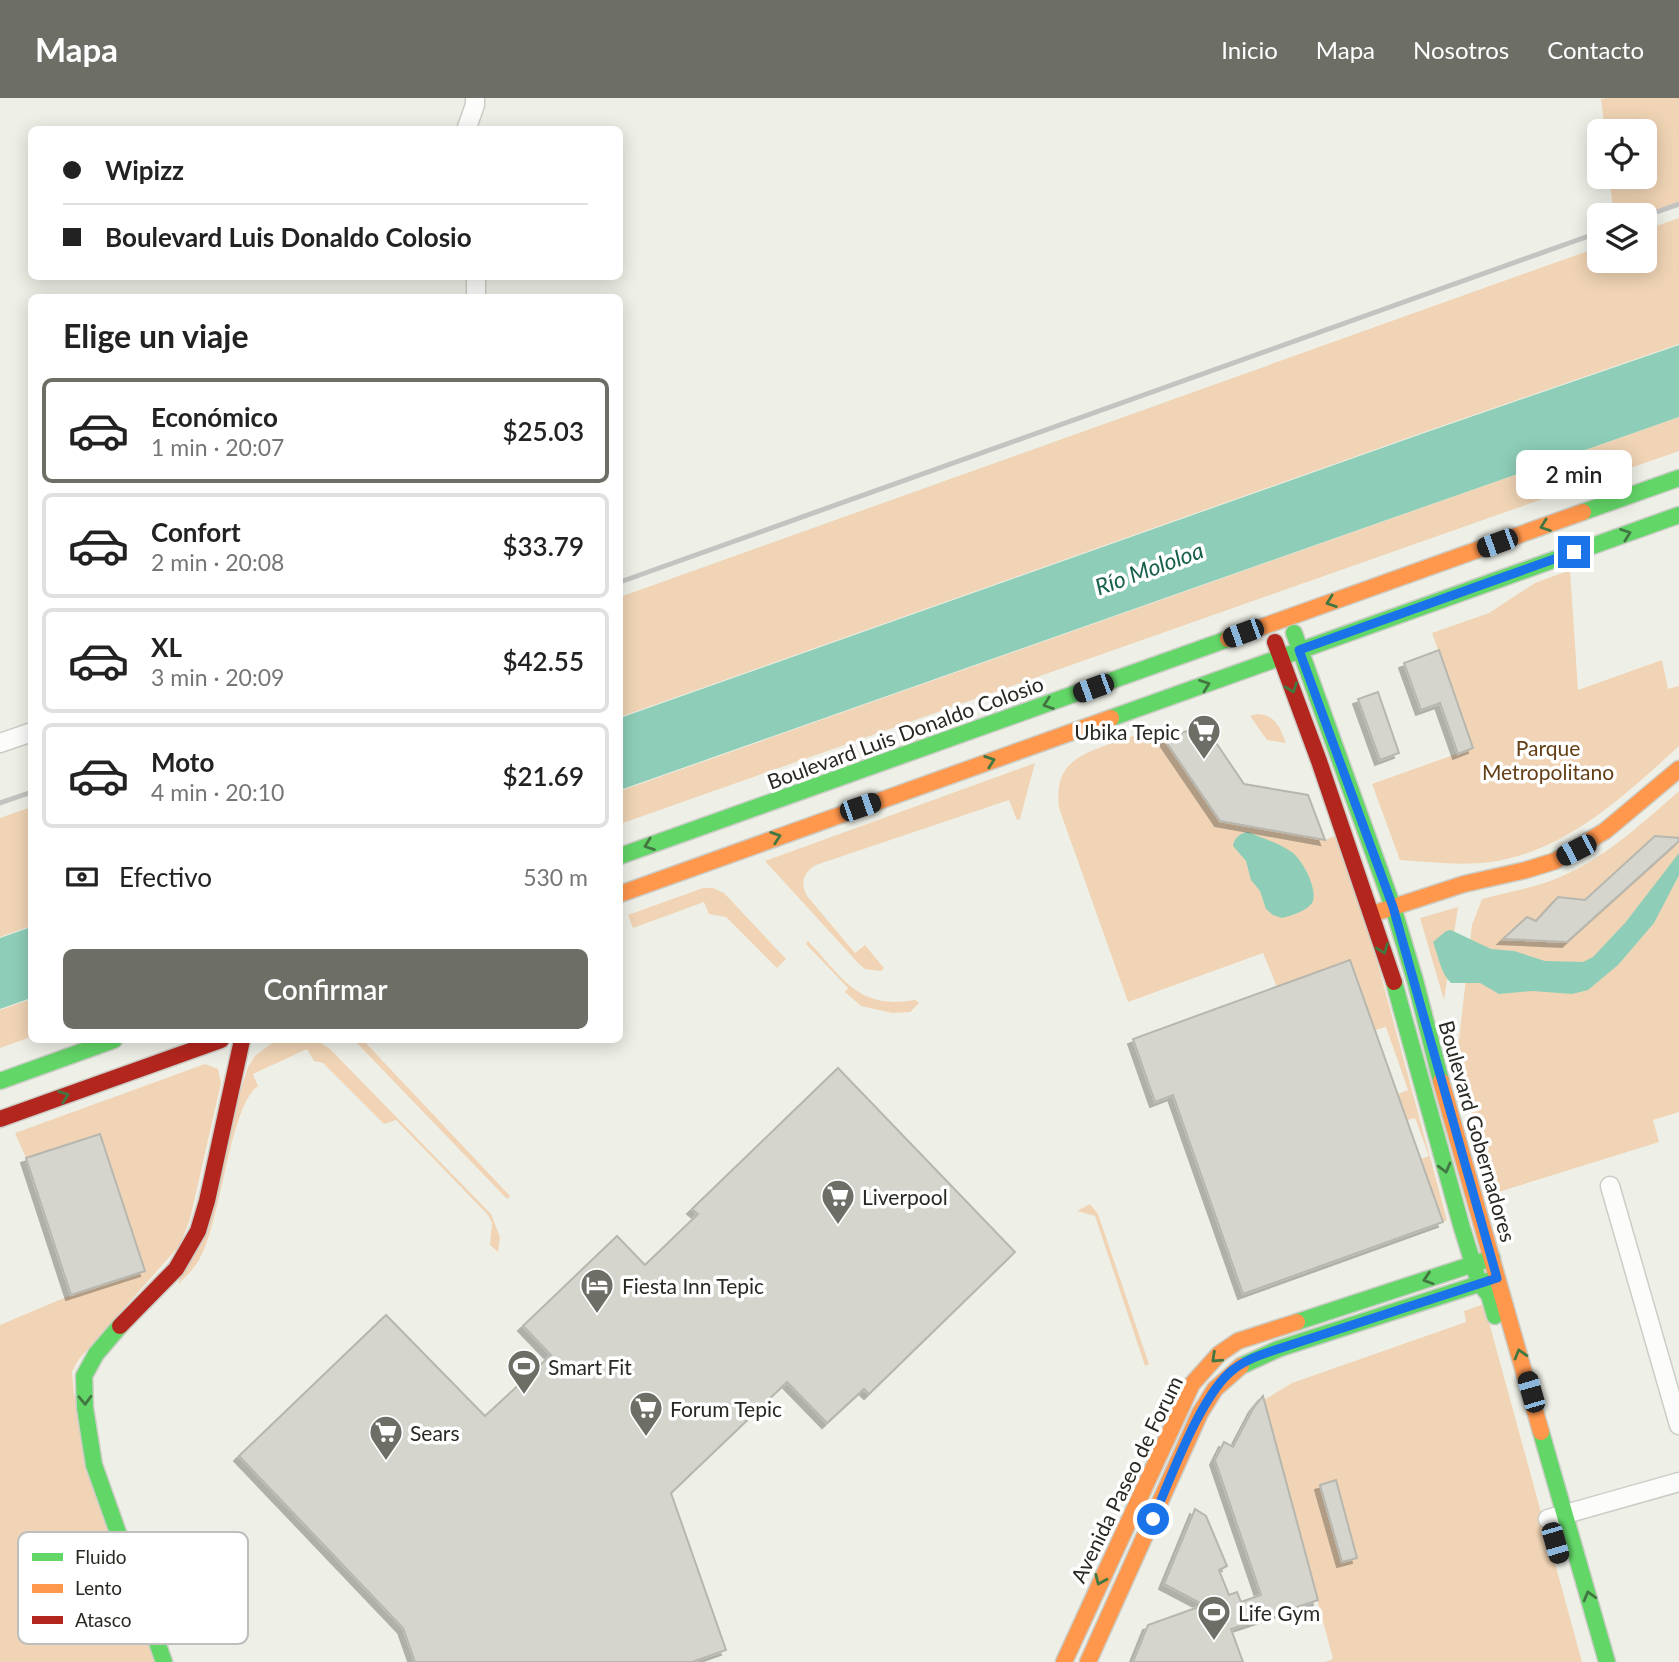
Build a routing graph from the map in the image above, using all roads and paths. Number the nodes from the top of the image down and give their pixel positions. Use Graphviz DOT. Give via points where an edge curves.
graph roads {
  1 [pos="475,98"];
  2 [pos="468,126"];
  3 [pos="1679,478"];
  4 [pos="1679,515"];
  5 [pos="1288,617"];
  6 [pos="1268,624"];
  7 [pos="1299,650"];
  8 [pos="1281,658"];
  9 [pos="28,733"];
  10 [pos="968,733"];
  11 [pos="0,743"];
  12 [pos="1679,769"];
  13 [pos="694,829"];
  14 [pos="732,841"];
  15 [pos="623,855"];
  16 [pos="623,880"];
  17 [pos="623,893"];
  18 [pos="1393,907"];
  19 [pos="1370,915"];
  20 [pos="106,1043"];
  21 [pos="213,1043"];
  22 [pos="241,1043"];
  23 [pos="0,1081"];
  24 [pos="0,1119"];
  25 [pos="1610,1186"];
  26 [pos="1493,1257"];
  27 [pos="1473,1264"];
  28 [pos="1497,1278"];
  29 [pos="1479,1283"];
  30 [pos="125,1321"];
  31 [pos="1679,1425"];
  32 [pos="1679,1482"];
  33 [pos="1551,1512"];
  34 [pos="118,1532"];
  35 [pos="134,1532"];
  36 [pos="158,1644"];
  37 [pos="174,1644"];
  38 [pos="164,1662"];
  39 [pos="181,1662"];
  40 [pos="1064,1662"];
  41 [pos="1088,1662"];
  42 [pos="1607,1662"];
  1 -- 2 [label="street"];
  3 -- 5 [label="main road, Boulevard Luis Donaldo Colosio, one-way"];
  7 -- 4 [label="main road, one-way"];
  5 -- 6 [label="main road, Boulevard Luis Donaldo Colosio"];
  5 -- 7 [label="main road, Boulevard Gobernadores"];
  6 -- 8 [label="main road, Boulevard Gobernadores"];
  6 -- 10 [label="main road, Boulevard Luis Donaldo Colosio, one-way"];
  7 -- 8 [label="main road"];
  7 -- 18 [label="main road, Boulevard Gobernadores"];
  14 -- 8 [label="main road, one-way"];
  8 -- 19 [label="main road, Boulevard Gobernadores, one-way"];
  9 -- 11 [label="street"];
  10 -- 13 [label="main road, Boulevard Luis Donaldo Colosio"];
  10 -- 14 [label="main road" via="952,750 745,824"];
  12 -- 18 [label="main road" via="1599,836 1552,862"];
  13 -- 15 [label="main road, Boulevard Luis Donaldo Colosio, one-way"];
  13 -- 16 [label="main road" via="707,831 710,843 702,851"];
  14 -- 17 [label="main road"];
  18 -- 19 [label="main road"];
  18 -- 26 [label="main road, Boulevard Gobernadores"];
  19 -- 27 [label="main road, Boulevard Gobernadores, one-way" via="1391,971"];
  20 -- 23 [label="main road"];
  24 -- 21 [label="main road, one-way"];
  22 -- 30 [label="main road" via="198,1231 176,1269"];
  25 -- 31 [label="street"];
  26 -- 27 [label="main road, Avenida Paseo de Forum"];
  26 -- 28 [label="main road, Boulevard Gobernadores"];
  27 -- 29 [label="main road, Boulevard Gobernadores"];
  27 -- 40 [label="main road, Avenida Paseo de Forum, one-way" via="1238,1341 1219,1354 1190,1387"];
  28 -- 29 [label="main road, Avenida Paseo de Forum"];
  33 -- 28 [label="main road, Boulevard Gobernadores, one-way"];
  29 -- 33 [label="main road, Boulevard Gobernadores" via="1489,1295"];
  29 -- 41 [label="main road, Avenida Paseo de Forum" via="1278,1349 1232,1370 1200,1413"];
  30 -- 34 [label="main road, one-way" via="96,1354 84,1376 94,1465"];
  30 -- 35 [label="main road" via="105,1354 100,1373 101,1409 108,1460"];
  32 -- 33 [label="street"];
  42 -- 33 [label="main road, Boulevard Gobernadores, one-way"];
  36 -- 38 [label="main road, one-way"];
  37 -- 39 [label="main road"];
}
